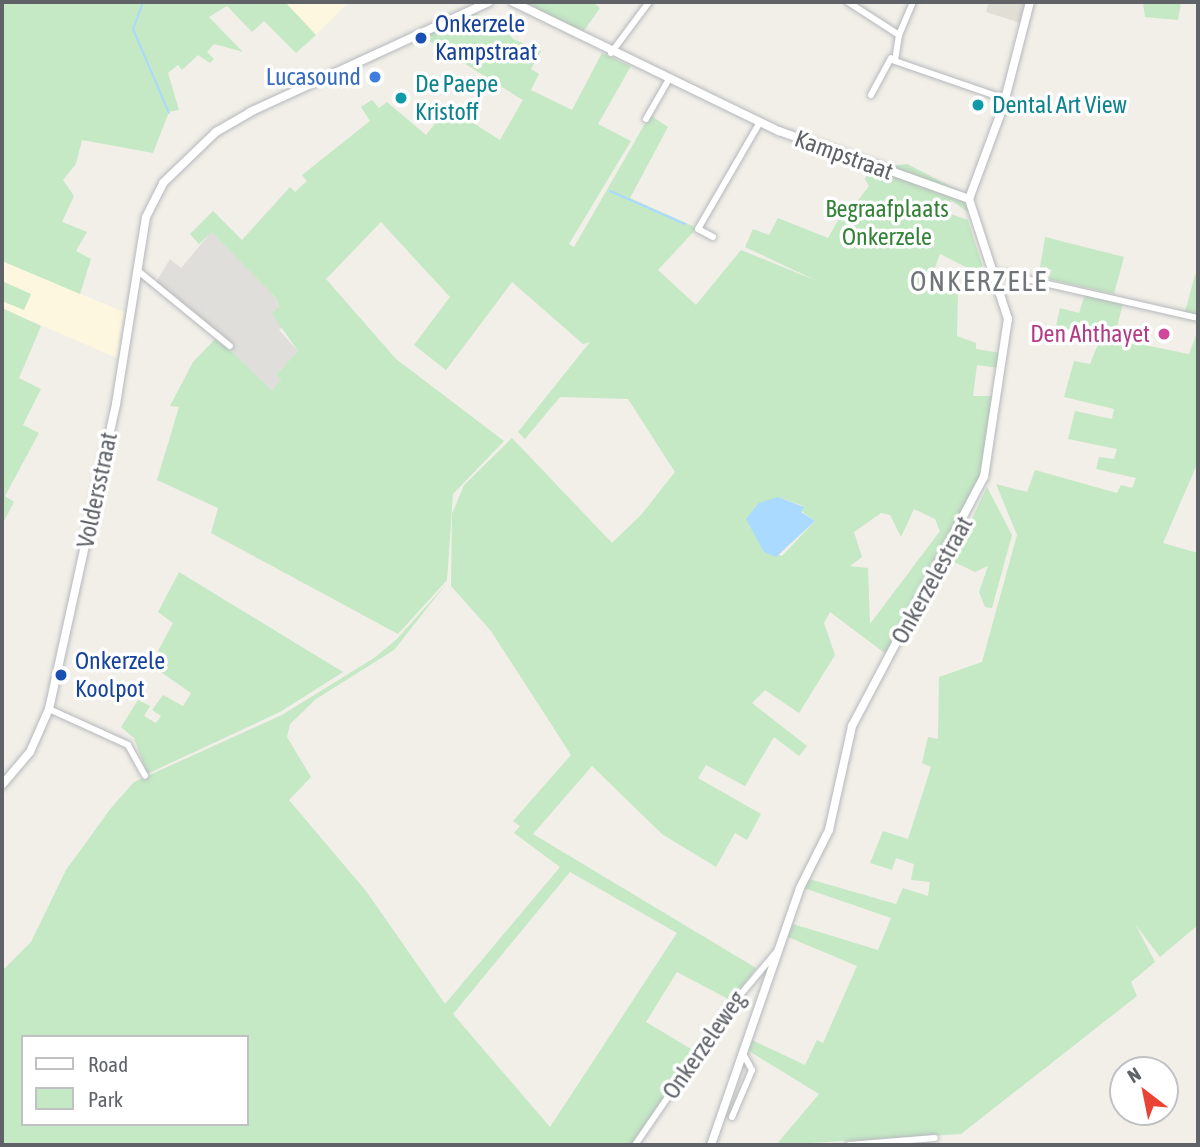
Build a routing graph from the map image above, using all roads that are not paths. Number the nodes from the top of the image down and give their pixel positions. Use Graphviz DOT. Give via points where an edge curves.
graph roads {
  1 [pos="487,2"];
  2 [pos="513,2"];
  3 [pos="649,2"];
  4 [pos="848,2"];
  5 [pos="913,2"];
  6 [pos="1030,2"];
  7 [pos="899,35"];
  8 [pos="611,53"];
  9 [pos="891,58"];
  10 [pos="669,79"];
  11 [pos="871,95"];
  12 [pos="1005,99"];
  13 [pos="646,119"];
  14 [pos="760,122"];
  15 [pos="969,199"];
  16 [pos="713,237"];
  17 [pos="138,271"];
  18 [pos="991,271"];
  19 [pos="1198,318"];
  20 [pos="230,346"];
  21 [pos="50,709"];
  22 [pos="145,776"];
  23 [pos="2,785"];
  24 [pos="779,950"];
  25 [pos="743,1054"];
  26 [pos="732,1117"];
  27 [pos="935,1138"];
  28 [pos="635,1145"];
  29 [pos="711,1145"];
  30 [pos="849,1145"];
  1 -- 17 [label="street, Voldersstraat" via="216,132 152,201"];
  2 -- 8 [label="street, Kampstraat"];
  3 -- 8 [label="street"];
  4 -- 7 [label="street"];
  5 -- 7 [label="street"];
  6 -- 12 [label="street"];
  7 -- 9 [label="street"];
  8 -- 10 [label="street, Kampstraat"];
  9 -- 11 [label="street"];
  9 -- 12 [label="street"];
  10 -- 13 [label="street"];
  10 -- 14 [label="street, Kampstraat"];
  12 -- 15 [label="street"];
  14 -- 15 [label="street, Kampstraat"];
  14 -- 16 [label="street" via="698,229"];
  15 -- 18 [label="street, Onkerzelestraat"];
  17 -- 20 [label="street"];
  17 -- 21 [label="street, Voldersstraat" via="116,404"];
  18 -- 19 [label="street"];
  18 -- 24 [label="street, Onkerzelestraat" via="1008,319 984,477 857,716 830,830"];
  21 -- 22 [label="street" via="128,745"];
  21 -- 23 [label="street, Voldersstraat" via="30,752"];
  24 -- 25 [label="street, Onkerzelestraat"];
  24 -- 28 [label="street, Onkerzeleweg" via="742,990"];
  25 -- 26 [label="street" via="752,1070"];
  25 -- 29 [label="street, Onkerzelestraat"];
  27 -- 30 [label="street"];
}
